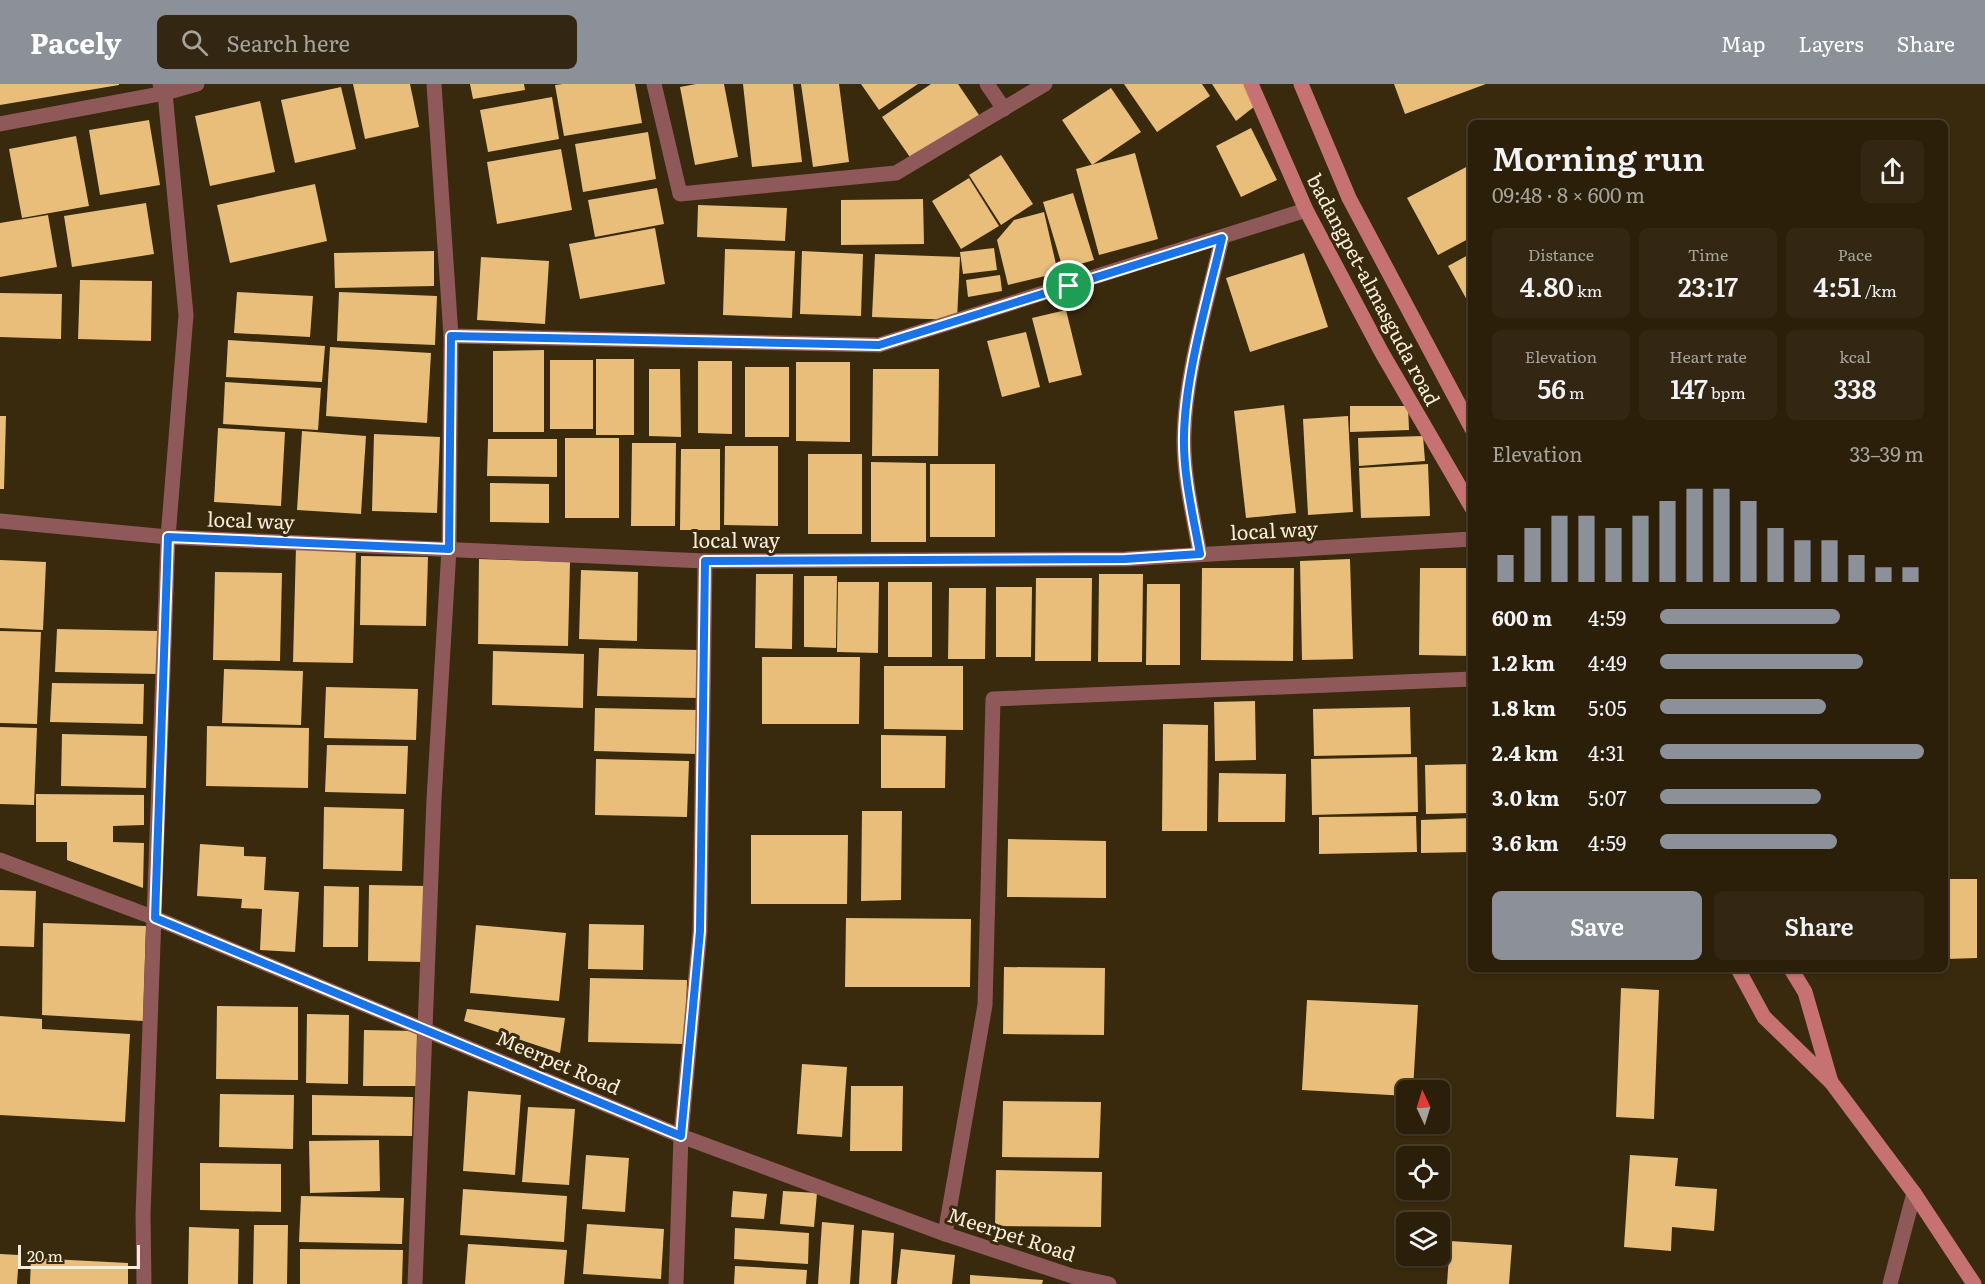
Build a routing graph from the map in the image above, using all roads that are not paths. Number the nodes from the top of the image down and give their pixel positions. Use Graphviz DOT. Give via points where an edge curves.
graph roads {
  1 [pos="197,84"];
  2 [pos="434,84"];
  3 [pos="654,84"];
  4 [pos="987,84"];
  5 [pos="1045,84"];
  6 [pos="1251,84"];
  7 [pos="1301,84"];
  8 [pos="163,89"];
  9 [pos="1004,109"];
  10 [pos="0,124"];
  11 [pos="1306,210"];
  12 [pos="1222,238"];
  13 [pos="451,336"];
  14 [pos="1468,421"];
  15 [pos="1468,501"];
  16 [pos="0,521"];
  17 [pos="168,537"];
  18 [pos="1468,539"];
  19 [pos="449,549"];
  20 [pos="1200,554"];
  21 [pos="705,561"];
  22 [pos="1468,679"];
  23 [pos="0,860"];
  24 [pos="155,918"];
  25 [pos="1739,972"];
  26 [pos="1793,972"];
  27 [pos="425,1028"];
  28 [pos="1831,1082"];
  29 [pos="681,1136"];
  30 [pos="1914,1193"];
  31 [pos="945,1234"];
  32 [pos="1070,1280"];
  33 [pos="144,1284"];
  34 [pos="415,1284"];
  35 [pos="676,1284"];
  36 [pos="1109,1284"];
  37 [pos="1890,1284"];
  38 [pos="1974,1284"];
  1 -- 8 [label="street"];
  2 -- 13 [label="street"];
  3 -- 9 [label="street" via="680,194 896,173"];
  4 -- 9 [label="street"];
  5 -- 9 [label="street"];
  6 -- 11 [label="street, badangpet-almasguda road"];
  7 -- 14 [label="street, badangpet-almasguda road" via="1349,198"];
  8 -- 10 [label="street"];
  8 -- 17 [label="street" via="186,315"];
  11 -- 12 [label="street"];
  11 -- 15 [label="street, badangpet-almasguda road" via="1382,353"];
  12 -- 13 [label="street" via="879,345"];
  12 -- 20 [label="street" via="1187,396 1184,436"];
  13 -- 19 [label="street"];
  16 -- 17 [label="street, local way"];
  17 -- 19 [label="street, local way"];
  17 -- 24 [label="street"];
  18 -- 20 [label="street, local way"];
  19 -- 21 [label="street, local way"];
  19 -- 27 [label="street"];
  20 -- 21 [label="street, local way" via="1125,559"];
  21 -- 29 [label="street" via="700,931"];
  22 -- 31 [label="street" via="993,699 985,1005"];
  23 -- 24 [label="street, Meerpet Road"];
  24 -- 27 [label="street, Meerpet Road"];
  24 -- 33 [label="street" via="143,1215"];
  25 -- 28 [label="street" via="1764,1017"];
  26 -- 28 [label="street" via="1805,992"];
  27 -- 29 [label="street, Meerpet Road"];
  27 -- 34 [label="street"];
  28 -- 30 [label="street"];
  29 -- 31 [label="street, Meerpet Road"];
  29 -- 35 [label="street"];
  30 -- 37 [label="street"];
  30 -- 38 [label="street"];
  31 -- 32 [label="street, Meerpet Road"];
  32 -- 36 [label="street, Meerpet Road"];
}
